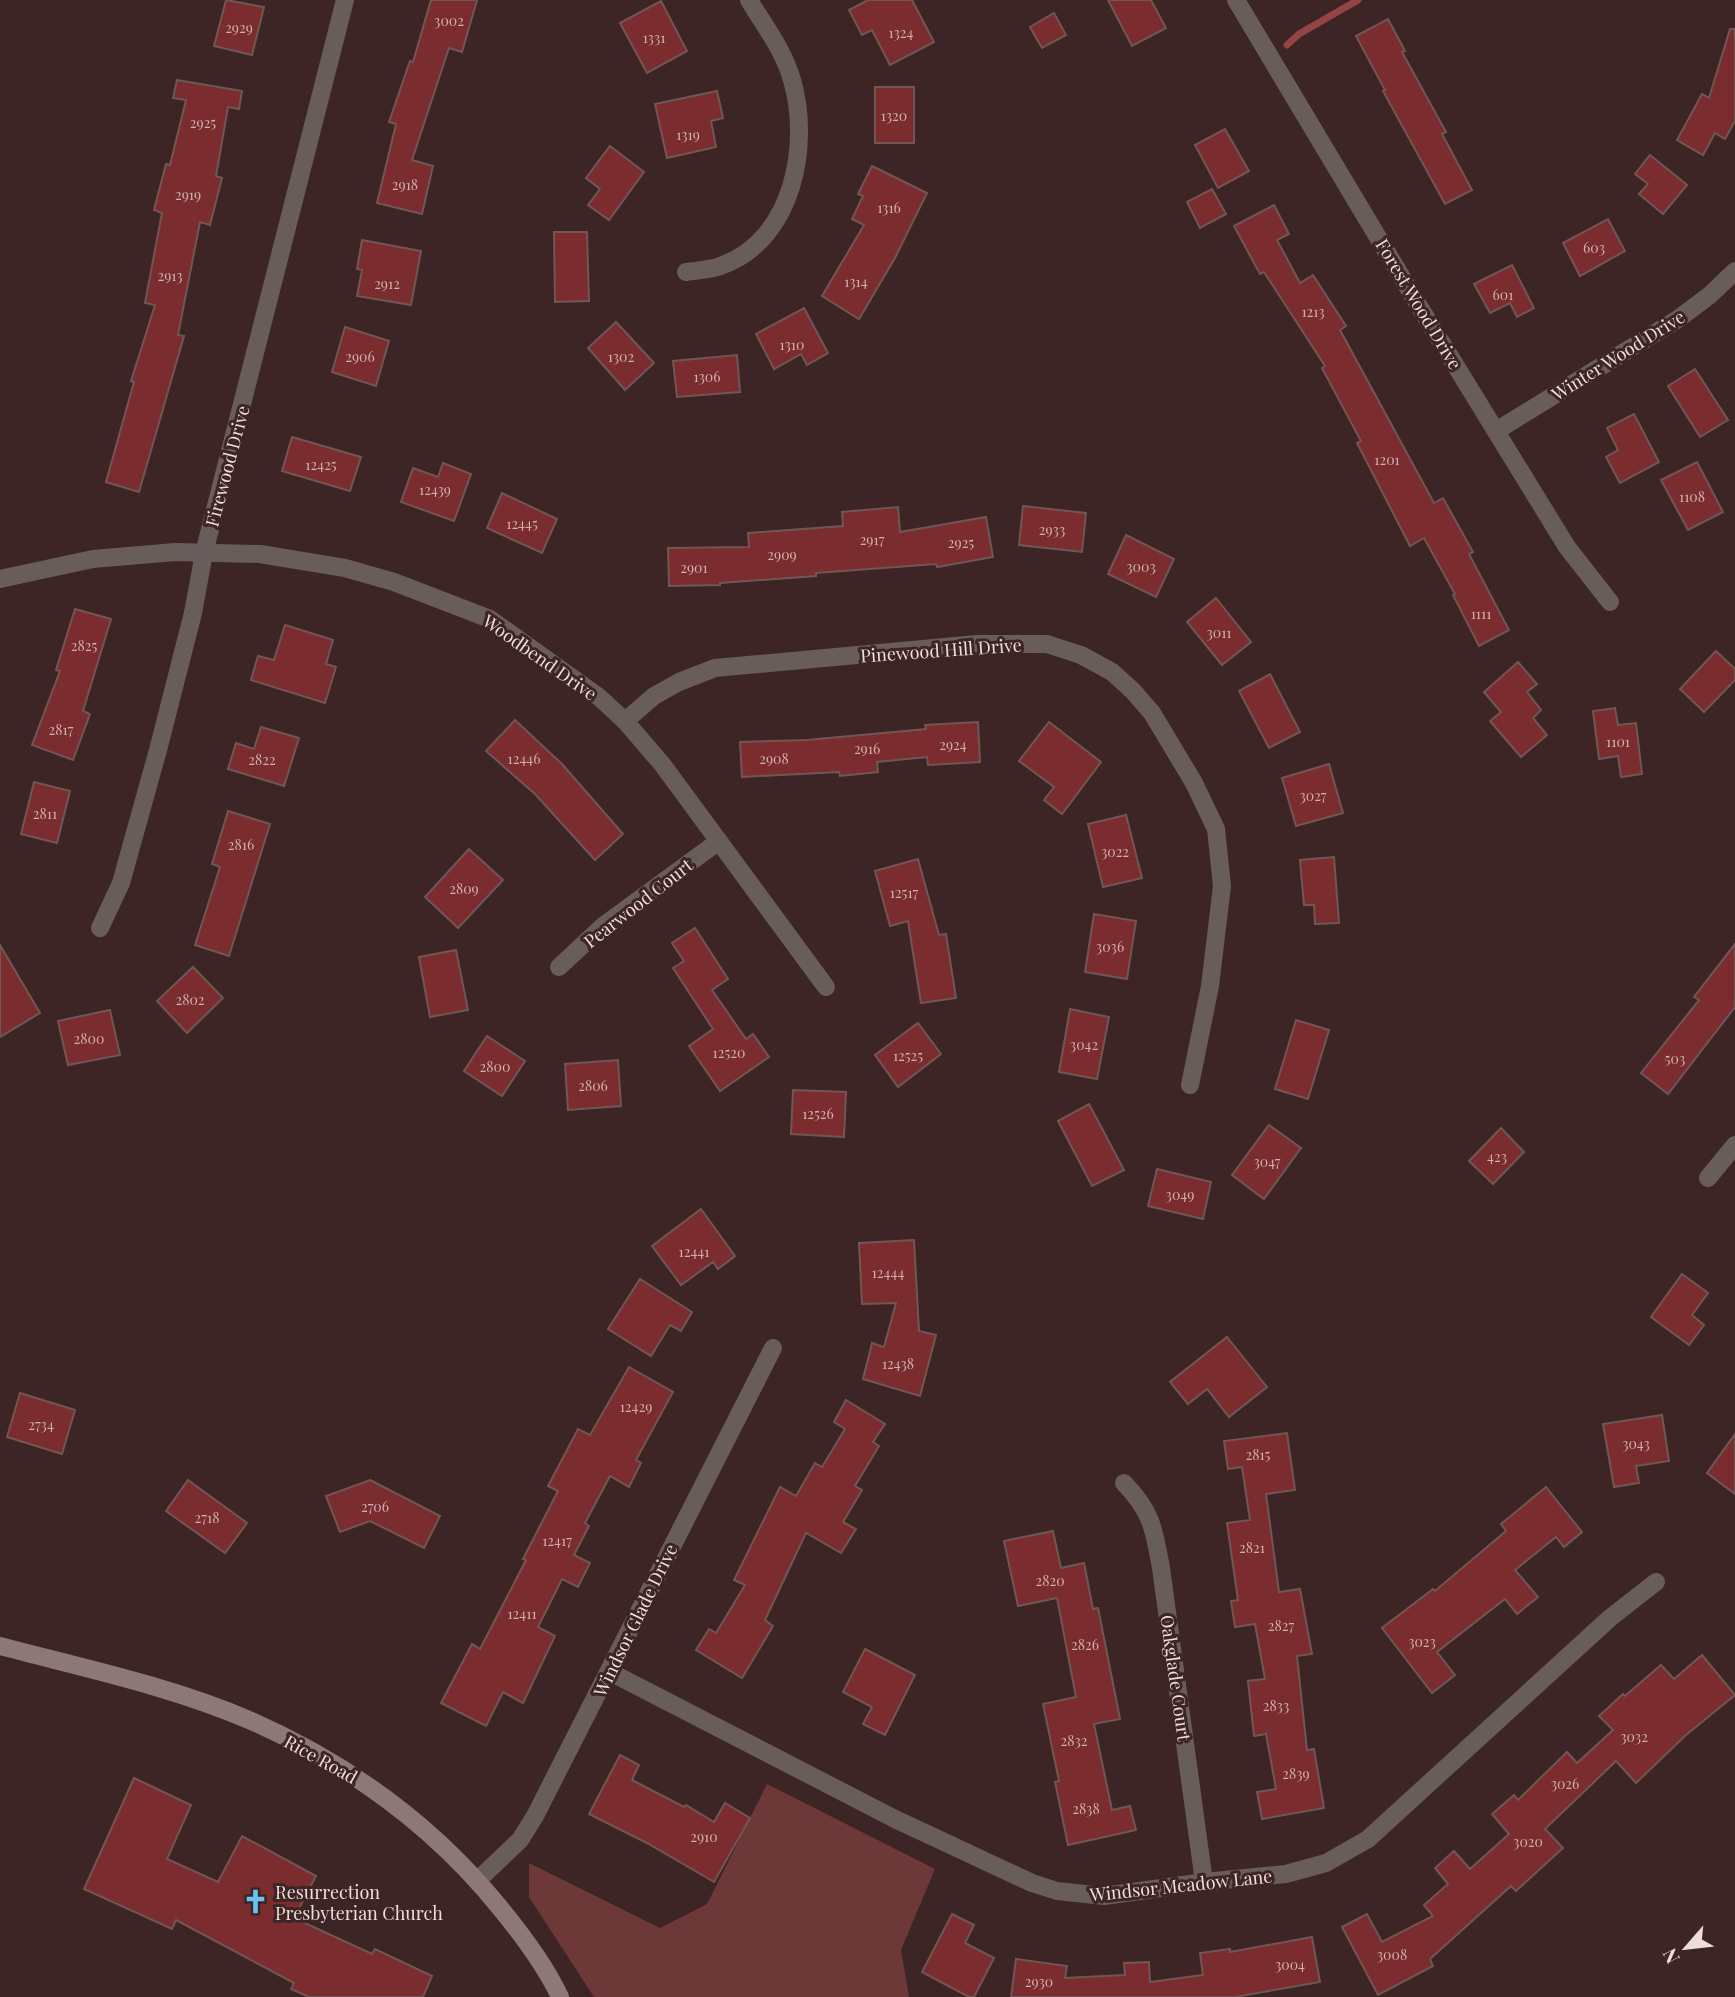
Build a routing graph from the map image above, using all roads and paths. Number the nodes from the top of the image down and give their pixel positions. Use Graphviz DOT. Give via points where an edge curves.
graph roads {
  1 [pos="345,0"];
  2 [pos="749,0"];
  3 [pos="1236,0"];
  4 [pos="1735,271"];
  5 [pos="686,272"];
  6 [pos="1496,431"];
  7 [pos="204,553"];
  8 [pos="0,579"];
  9 [pos="1610,602"];
  10 [pos="625,722"];
  11 [pos="719,841"];
  12 [pos="100,928"];
  13 [pos="559,967"];
  14 [pos="826,987"];
  15 [pos="1190,1085"];
  16 [pos="1735,1145"];
  17 [pos="1707,1178"];
  18 [pos="773,1348"];
  19 [pos="1124,1483"];
  20 [pos="1656,1583"];
  21 [pos="0,1646"];
  22 [pos="610,1672"];
  23 [pos="478,1880"];
  24 [pos="1204,1882"];
  25 [pos="560,1997"];
  1 -- 7 [label="street, Firewood Drive"];
  2 -- 5 [label="street" via="792,80 800,134 794,177 779,216 744,254 722,266"];
  3 -- 6 [label="street, Forest Wood Drive"];
  4 -- 6 [label="street, Winter Wood Drive" via="1678,319"];
  6 -- 9 [label="street, Forest Wood Drive" via="1567,547"];
  7 -- 8 [label="street, Woodbend Drive" via="93,559"];
  7 -- 10 [label="street, Woodbend Drive" via="260,554 345,568 448,601 490,620 547,658"];
  7 -- 12 [label="street, Firewood Drive" via="158,750 121,883"];
  10 -- 11 [label="street, Woodbend Drive"];
  10 -- 15 [label="street, Pinewood Hill Drive" via="654,696 715,668 977,644 1047,644 1112,672 1152,713 1216,829 1222,886 1210,986"];
  11 -- 13 [label="street, Pearwood Court" via="603,926"];
  11 -- 14 [label="street, Woodbend Drive"];
  16 -- 17 [label="street"];
  18 -- 22 [label="street, Windsor Glade Drive"];
  19 -- 24 [label="street, Oakglade Court" via="1140,1499 1152,1522"];
  20 -- 24 [label="street, Windsor Meadow Lane" via="1610,1619 1368,1839 1309,1870"];
  21 -- 23 [label="street, Rice Road" via="196,1701 270,1731 324,1758 390,1801"];
  22 -- 23 [label="street, Windsor Glade Drive" via="520,1840"];
  22 -- 24 [label="street, Windsor Meadow Lane" via="1032,1884 1104,1896"];
  23 -- 25 [label="street, Rice Road" via="519,1931"];
}
